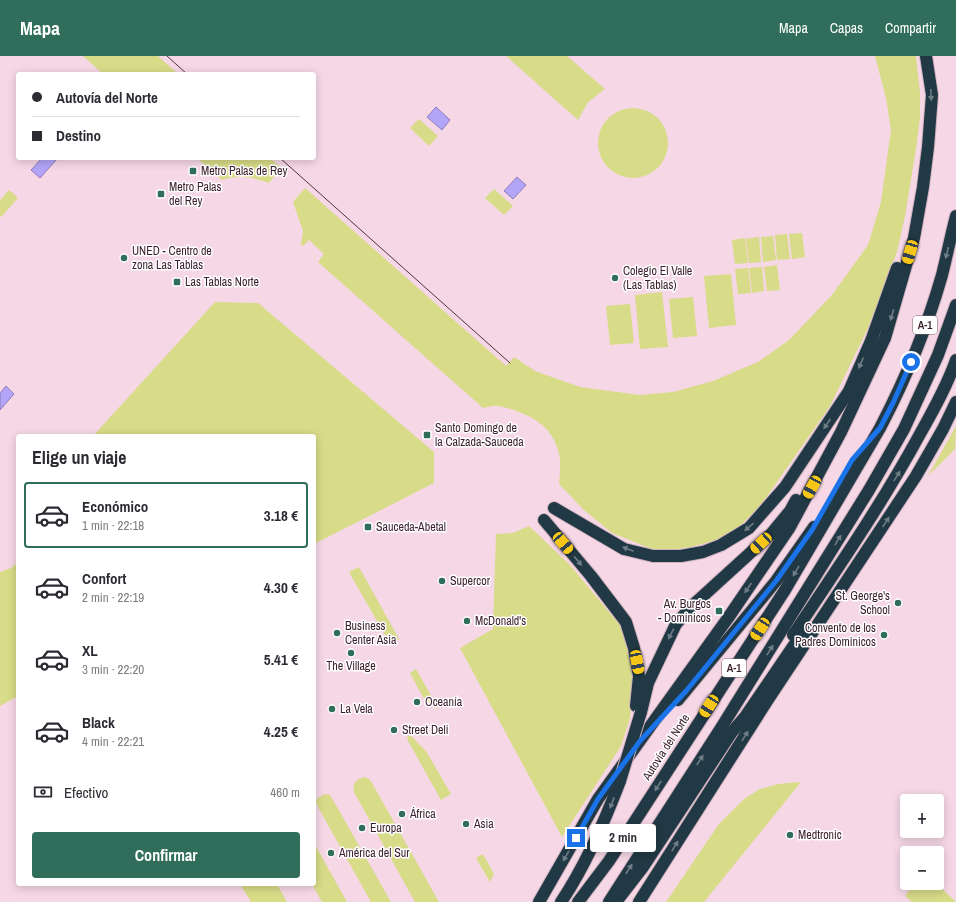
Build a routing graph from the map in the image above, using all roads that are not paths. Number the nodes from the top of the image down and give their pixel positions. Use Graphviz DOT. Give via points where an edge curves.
graph roads {
  1 [pos="926,56"];
  2 [pos="956,216"];
  3 [pos="914,238"];
  4 [pos="956,305"];
  5 [pos="956,360"];
  6 [pos="956,402"];
  7 [pos="880,428"];
  8 [pos="833,447"];
  9 [pos="554,508"];
  10 [pos="544,520"];
  11 [pos="875,539"];
  12 [pos="638,712"];
  13 [pos="732,732"];
  14 [pos="640,741"];
  15 [pos="539,902"];
  16 [pos="561,902"];
  17 [pos="578,902"];
  18 [pos="609,902"];
  19 [pos="616,902"];
  20 [pos="639,902"];
  1 -- 3 [label="highway, one-way" via="932,95 931,117"];
  2 -- 7 [label="highway, Autovía del Norte / A-1, one-way" via="941,276 917,348"];
  3 -- 8 [label="highway, one-way" via="885,338"];
  3 -- 9 [label="highway, one-way" via="902,253 878,322 849,391 785,487 749,528 721,545 703,552 680,556 653,556 624,548"];
  18 -- 4 [label="highway, A-1, one-way" via="869,490 904,429 938,355"];
  13 -- 5 [label="highway, one-way" via="740,714 903,466"];
  11 -- 6 [label="highway, one-way" via="916,476"];
  7 -- 14 [label="highway" via="852,460 812,530 776,581 686,691"];
  7 -- 17 [label="highway, Autovía del Norte / A-1, one-way" via="785,590 609,861"];
  8 -- 12 [label="highway, one-way" via="790,511 771,534 692,606 676,624 648,683"];
  8 -- 14 [label="highway, one-way" via="790,527"];
  10 -- 12 [label="highway, one-way" via="626,622 639,676"];
  11 -- 13 [label="highway" via="845,575"];
  20 -- 11 [label="highway, one-way" via="767,701"];
  12 -- 16 [label="highway, one-way, bridge" via="620,781 603,824"];
  13 -- 19 [label="highway" via="643,868"];
  14 -- 15 [label="highway, one-way" via="598,799"];
}
